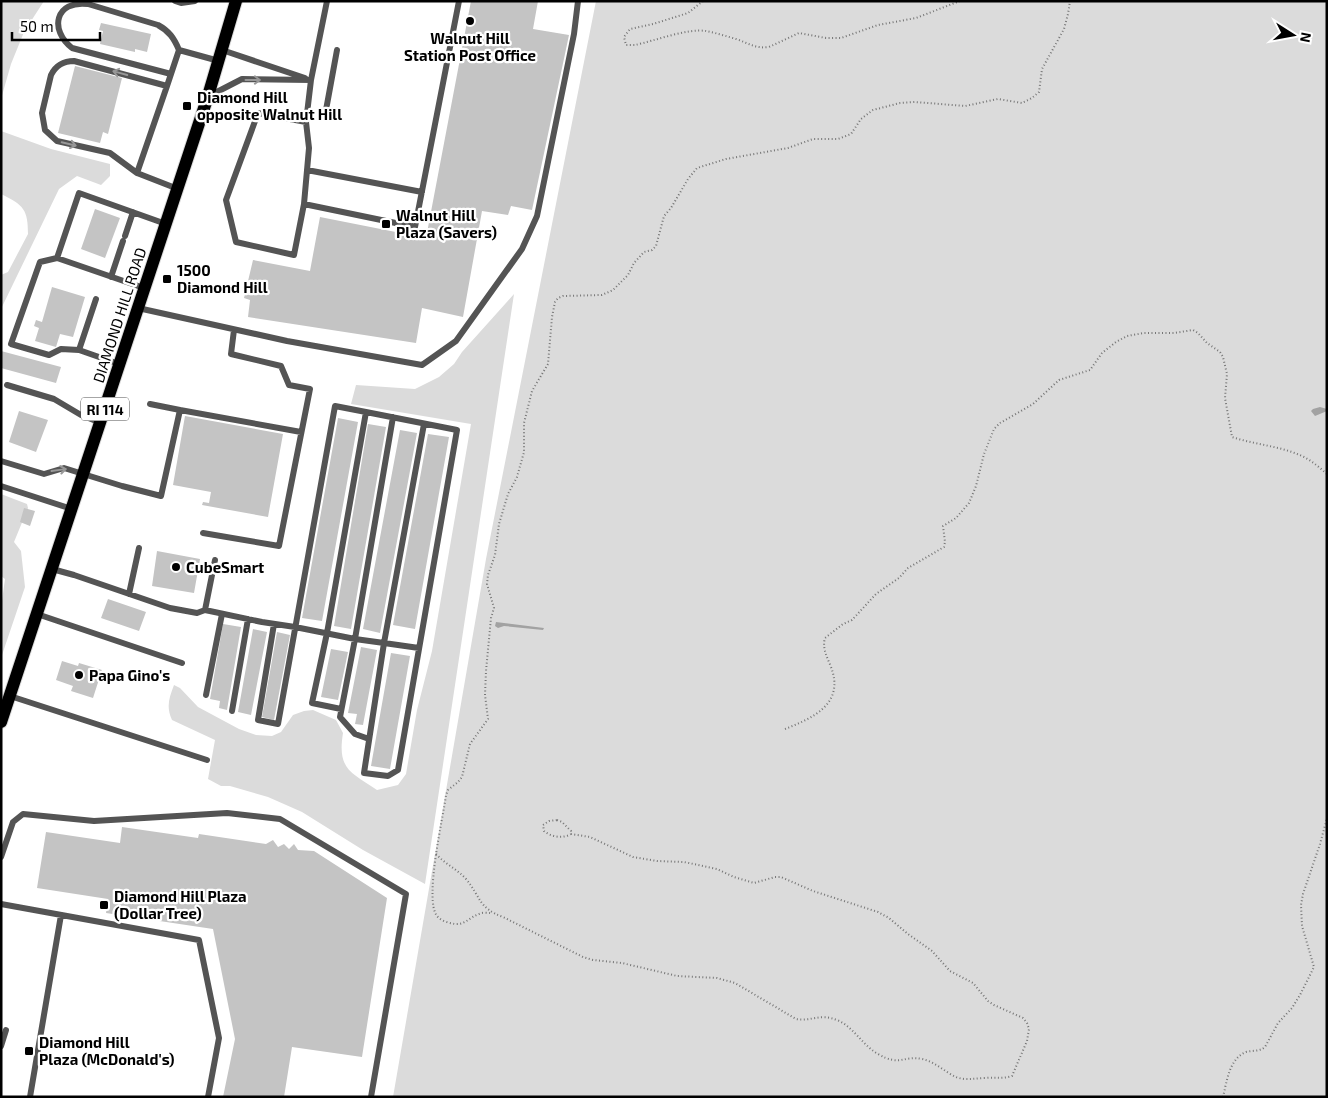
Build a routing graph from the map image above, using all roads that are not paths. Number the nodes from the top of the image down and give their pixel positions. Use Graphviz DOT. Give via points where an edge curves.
graph roads {
  1 [pos="176,1"];
  2 [pos="236,1"];
  3 [pos="328,1"];
  4 [pos="459,1"];
  5 [pos="578,1"];
  6 [pos="195,2"];
  7 [pos="179,50"];
  8 [pos="337,50"];
  9 [pos="220,56"];
  10 [pos="171,74"];
  11 [pos="311,80"];
  12 [pos="167,86"];
  13 [pos="208,96"];
  14 [pos="326,110"];
  15 [pos="306,122"];
  16 [pos="307,170"];
  17 [pos="137,173"];
  18 [pos="178,189"];
  19 [pos="422,192"];
  20 [pos="304,204"];
  21 [pos="133,212"];
  22 [pos="166,224"];
  23 [pos="57,258"];
  24 [pos="111,277"];
  25 [pos="144,288"];
  26 [pos="96,300"];
  27 [pos="138,308"];
  28 [pos="234,330"];
  29 [pos="79,350"];
  30 [pos="120,364"];
  31 [pos="7,385"];
  32 [pos="150,404"];
  33 [pos="180,410"];
  34 [pos="366,412"];
  35 [pos="393,417"];
  36 [pos="101,422"];
  37 [pos="424,424"];
  38 [pos="301,432"];
  39 [pos="1,461"];
  40 [pos="84,474"];
  41 [pos="1,486"];
  42 [pos="72,509"];
  43 [pos="203,533"];
  44 [pos="139,548"];
  45 [pos="215,560"];
  46 [pos="52,569"];
  47 [pos="129,594"];
  48 [pos="205,610"];
  49 [pos="37,614"];
  50 [pos="222,614"];
  51 [pos="248,619"];
  52 [pos="274,624"];
  53 [pos="295,626"];
  54 [pos="327,633"];
  55 [pos="355,639"];
  56 [pos="384,643"];
  57 [pos="419,648"];
  58 [pos="182,663"];
  59 [pos="206,695"];
  60 [pos="10,696"];
  61 [pos="341,709"];
  62 [pos="232,711"];
  63 [pos="1,722"];
  64 [pos="369,738"];
  65 [pos="207,760"];
  66 [pos="1,857"];
  67 [pos="1,904"];
  68 [pos="61,915"];
  69 [pos="6,1030"];
  70 [pos="1,1046"];
  71 [pos="30,1097"];
  72 [pos="208,1097"];
  73 [pos="371,1097"];
  1 -- 6 [label="lane"];
  2 -- 9 [label="main road, DIAMOND HILL ROAD / RI 114"];
  3 -- 11 [label="lane"];
  4 -- 19 [label="lane"];
  5 -- 28 [label="lane" via="537,216 522,249 456,341 422,365"];
  7 -- 9 [label="lane"];
  7 -- 10 [label="lane"];
  7 -- 10 [label="lane" via="168,30 158,24 77,2 70,4 60,16 60,34 72,48"];
  8 -- 14 [label="lane"];
  9 -- 11 [label="lane"];
  9 -- 13 [label="main road, DIAMOND HILL ROAD / RI 114"];
  10 -- 12 [label="lane"];
  13 -- 11 [label="lane, one-way" via="242,79"];
  11 -- 15 [label="lane"];
  12 -- 17 [label="lane"];
  12 -- 17 [label="lane, one-way" via="74,61 60,64 51,74 42,113 45,130 57,141 110,154"];
  13 -- 18 [label="main road, DIAMOND HILL ROAD / RI 114"];
  15 -- 16 [label="lane"];
  15 -- 20 [label="lane" via="258,114 226,200 236,242 294,255"];
  16 -- 19 [label="lane"];
  16 -- 20 [label="lane"];
  17 -- 18 [label="lane"];
  18 -- 22 [label="main road, DIAMOND HILL ROAD / RI 114"];
  19 -- 20 [label="lane" via="415,227"];
  21 -- 22 [label="lane"];
  21 -- 23 [label="lane" via="79,193"];
  21 -- 24 [label="lane"];
  22 -- 25 [label="main road, DIAMOND HILL ROAD / RI 114"];
  23 -- 24 [label="lane"];
  23 -- 29 [label="lane" via="40,262 11,344 49,355 61,349"];
  24 -- 25 [label="lane"];
  25 -- 27 [label="main road, DIAMOND HILL ROAD / RI 114"];
  26 -- 29 [label="lane"];
  27 -- 28 [label="lane"];
  27 -- 30 [label="main road, DIAMOND HILL ROAD / RI 114"];
  28 -- 38 [label="lane" via="231,354 281,366 289,385 310,389"];
  29 -- 30 [label="lane"];
  30 -- 36 [label="main road, DIAMOND HILL ROAD / RI 114"];
  31 -- 36 [label="lane" via="54,399 81,415"];
  32 -- 33 [label="lane"];
  33 -- 38 [label="lane"];
  33 -- 40 [label="lane" via="161,496"];
  34 -- 35 [label="lane"];
  34 -- 53 [label="lane" via="335,406"];
  34 -- 54 [label="lane"];
  35 -- 37 [label="lane"];
  35 -- 55 [label="lane"];
  36 -- 40 [label="main road, DIAMOND HILL ROAD / RI 114"];
  37 -- 56 [label="lane"];
  37 -- 57 [label="lane" via="457,430"];
  38 -- 43 [label="lane" via="279,546"];
  39 -- 40 [label="lane, one-way" via="44,474 64,468"];
  40 -- 42 [label="main road, DIAMOND HILL ROAD / RI 114"];
  41 -- 42 [label="lane"];
  42 -- 46 [label="main road, DIAMOND HILL ROAD / RI 114"];
  44 -- 47 [label="lane"];
  45 -- 48 [label="lane"];
  46 -- 47 [label="lane"];
  46 -- 49 [label="main road, DIAMOND HILL ROAD / RI 114"];
  47 -- 48 [label="lane" via="170,608 197,613"];
  48 -- 50 [label="lane"];
  49 -- 58 [label="lane"];
  49 -- 60 [label="main road, DIAMOND HILL ROAD / RI 114"];
  50 -- 51 [label="lane"];
  50 -- 59 [label="lane"];
  51 -- 52 [label="lane"];
  51 -- 62 [label="lane"];
  52 -- 53 [label="lane"];
  52 -- 53 [label="lane" via="258,720 278,724"];
  53 -- 54 [label="lane"];
  54 -- 55 [label="lane"];
  54 -- 61 [label="lane" via="312,703"];
  55 -- 56 [label="lane"];
  55 -- 61 [label="lane"];
  56 -- 57 [label="lane"];
  56 -- 64 [label="lane"];
  57 -- 64 [label="lane" via="398,770 388,776 364,772"];
  60 -- 63 [label="main road, DIAMOND HILL ROAD / RI 114"];
  60 -- 65 [label="lane"];
  61 -- 64 [label="lane" via="340,717 355,734"];
  66 -- 73 [label="lane" via="13,822 23,814 94,821 227,813 280,819 406,894"];
  67 -- 68 [label="lane"];
  68 -- 71 [label="lane"];
  68 -- 72 [label="lane" via="199,940 219,1038"];
  69 -- 70 [label="lane"];
}
